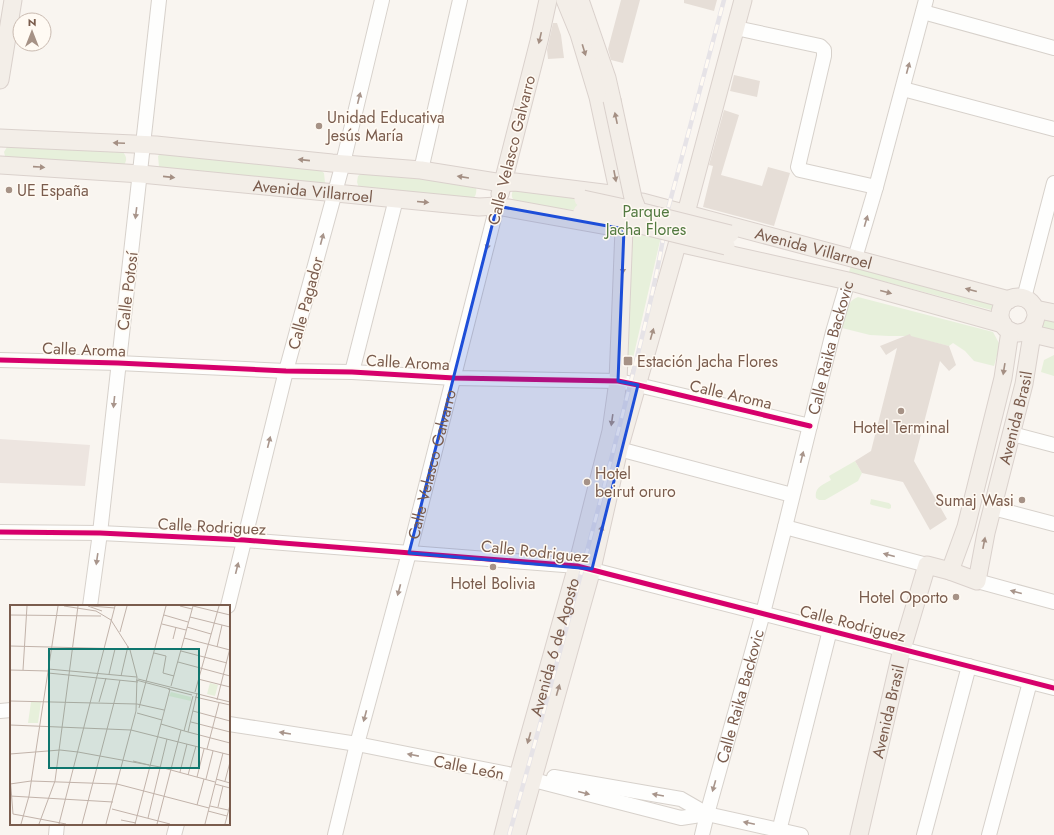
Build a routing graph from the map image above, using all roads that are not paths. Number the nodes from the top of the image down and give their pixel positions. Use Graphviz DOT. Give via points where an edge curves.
graph roads {
  1 [pos="12,0"];
  2 [pos="160,0"];
  3 [pos="382,0"];
  4 [pos="460,0"];
  5 [pos="548,0"];
  6 [pos="565,0"];
  7 [pos="580,0"];
  8 [pos="743,0"];
  9 [pos="924,6"];
  10 [pos="736,28"];
  11 [pos="1054,48"];
  12 [pos="0,80"];
  13 [pos="903,89"];
  14 [pos="1054,130"];
  15 [pos="0,138"];
  16 [pos="144,144"];
  17 [pos="343,164"];
  18 [pos="0,165"];
  19 [pos="421,170"];
  20 [pos="141,174"];
  21 [pos="1054,183"];
  22 [pos="502,184"];
  23 [pos="876,187"];
  24 [pos="335,193"];
  25 [pos="396,199"];
  26 [pos="497,206"];
  27 [pos="582,206"];
  28 [pos="626,206"];
  29 [pos="1051,207"];
  30 [pos="686,213"];
  31 [pos="624,229"];
  32 [pos="728,240"];
  33 [pos="678,243"];
  34 [pos="855,258"];
  35 [pos="848,281"];
  36 [pos="1054,313"];
  37 [pos="1022,319"];
  38 [pos="1054,339"];
  39 [pos="0,360"];
  40 [pos="118,363"];
  41 [pos="286,371"];
  42 [pos="352,372"];
  43 [pos="454,378"];
  44 [pos="618,382"];
  45 [pos="638,385"];
  46 [pos="810,426"];
  47 [pos="1012,434"];
  48 [pos="1054,445"];
  49 [pos="619,449"];
  50 [pos="792,495"];
  51 [pos="993,508"];
  52 [pos="1054,524"];
  53 [pos="785,527"];
  54 [pos="0,532"];
  55 [pos="100,533"];
  56 [pos="244,540"];
  57 [pos="409,553"];
  58 [pos="927,565"];
  59 [pos="584,567"];
  60 [pos="950,571"];
  61 [pos="977,581"];
  62 [pos="1054,602"];
  63 [pos="90,605"];
  64 [pos="228,605"];
  65 [pos="763,613"];
  66 [pos="830,630"];
  67 [pos="902,649"];
  68 [pos="969,666"];
  69 [pos="1030,682"];
  70 [pos="1054,688"];
  71 [pos="10,710"];
  72 [pos="0,711"];
  73 [pos="230,724"];
  74 [pos="357,744"];
  75 [pos="529,777"];
  76 [pos="707,814"];
  77 [pos="57,825"];
  78 [pos="177,825"];
  79 [pos="779,832"];
  80 [pos="56,835"];
  81 [pos="174,835"];
  82 [pos="335,835"];
  83 [pos="503,835"];
  84 [pos="517,835"];
  85 [pos="702,835"];
  86 [pos="801,835"];
  87 [pos="859,835"];
  88 [pos="924,835"];
  89 [pos="989,835"];
  1 -- 12 [label="main road"];
  2 -- 16 [label="street, Calle Potosí"];
  17 -- 3 [label="street, Calle Pagador, one-way"];
  4 -- 19 [label="street"];
  5 -- 22 [label="main road, Calle Velasco Galvarro, one-way"];
  6 -- 28 [label="main road, one-way" via="579,34 598,97"];
  28 -- 7 [label="main road, one-way, bridge" via="633,198 612,100"];
  8 -- 10 [label="main road, Avenida 6 de Agosto"];
  9 -- 11 [label="street"];
  13 -- 9 [label="street, Calle Raika Backovic, one-way"];
  10 -- 23 [label="street" via="820,46 824,50 798,167 800,170"];
  10 -- 30 [label="main road, Avenida 6 de Agosto"];
  13 -- 14 [label="street"];
  13 -- 23 [label="street, Calle Raika Backovic"];
  16 -- 15 [label="main road, Avenida Villarroel, one-way"];
  17 -- 16 [label="main road, Avenida Villarroel, one-way"];
  16 -- 20 [label="street, Calle Potosí"];
  17 -- 19 [label="main road, Avenida Villarroel"];
  17 -- 24 [label="street, Calle Pagador"];
  18 -- 20 [label="main road, Avenida Villarroel, one-way"];
  22 -- 19 [label="main road, Avenida Villarroel, one-way"];
  20 -- 24 [label="main road, Avenida Villarroel, one-way"];
  20 -- 40 [label="street, Calle Potosí, one-way"];
  21 -- 29 [label="street"];
  22 -- 26 [label="main road, Calle Velasco Galvarro"];
  22 -- 27 [label="main road"];
  22 -- 28 [label="main road, Avenida Villarroel" via="515,182"];
  34 -- 23 [label="street, Calle Raika Backovic, one-way"];
  24 -- 25 [label="main road, Avenida Villarroel"];
  41 -- 24 [label="street, Calle Pagador, one-way"];
  25 -- 26 [label="main road, Avenida Villarroel, one-way" via="479,207"];
  25 -- 42 [label="street"];
  26 -- 27 [label="main road"];
  26 -- 31 [label="main road, Avenida Villarroel"];
  26 -- 43 [label="street, Calle Velasco Galvarro, one-way"];
  27 -- 28 [label="main road, bridge"];
  27 -- 32 [label="main road, bridge" via="616,219"];
  28 -- 30 [label="main road, Avenida Villarroel" via="628,203 642,202"];
  28 -- 31 [label="main road, Avenida 6 de Agosto"];
  28 -- 32 [label="main road, bridge"];
  29 -- 37 [label="street"];
  30 -- 33 [label="main road, Avenida 6 de Agosto"];
  30 -- 34 [label="main road, Avenida Villarroel"];
  31 -- 44 [label="main road, Avenida 6 de Agosto, one-way"];
  32 -- 34 [label="main road" via="828,260"];
  32 -- 35 [label="main road"];
  33 -- 35 [label="main road, Avenida Villarroel"];
  45 -- 33 [label="main road, Avenida 6 de Agosto, one-way"];
  34 -- 35 [label="main road, Calle Raika Backovic"];
  37 -- 34 [label="main road, Avenida Villarroel, one-way"];
  35 -- 37 [label="main road, Avenida Villarroel, one-way"];
  35 -- 46 [label="street, Calle Raika Backovic"];
  36 -- 37 [label="main road, Avenida Villarroel"];
  37 -- 38 [label="main road, Avenida Villarroel"];
  37 -- 47 [label="main road, Avenida Brasil" via="1024,384"];
  37 -- 60 [label="main road, Avenida Brasil, one-way" via="1003,378 966,527"];
  39 -- 40 [label="street, Calle Aroma"];
  40 -- 41 [label="street, Calle Aroma"];
  40 -- 55 [label="street, Calle Potosí, one-way"];
  41 -- 42 [label="street, Calle Aroma"];
  56 -- 41 [label="street, Calle Pagador, one-way"];
  42 -- 43 [label="street, Calle Aroma"];
  43 -- 44 [label="street, Calle Aroma"];
  43 -- 57 [label="street, Calle Velasco Galvarro"];
  44 -- 45 [label="street, Calle Aroma"];
  44 -- 59 [label="main road, Avenida 6 de Agosto, one-way"];
  45 -- 46 [label="street, Calle Aroma"];
  45 -- 49 [label="main road, Avenida 6 de Agosto"];
  50 -- 46 [label="street, Calle Raika Backovic, one-way"];
  47 -- 48 [label="street"];
  47 -- 51 [label="main road, Avenida Brasil"];
  49 -- 50 [label="street"];
  59 -- 49 [label="main road, Avenida 6 de Agosto, one-way"];
  50 -- 53 [label="street, Calle Raika Backovic"];
  51 -- 52 [label="street"];
  61 -- 51 [label="main road, Avenida Brasil, one-way"];
  58 -- 53 [label="street, one-way"];
  53 -- 65 [label="street, Calle Raika Backovic"];
  54 -- 55 [label="street, Calle Rodriguez"];
  55 -- 56 [label="street, Calle Rodriguez"];
  55 -- 63 [label="street, Calle Potosí, one-way"];
  56 -- 57 [label="street, Calle Rodriguez"];
  64 -- 56 [label="street, Calle Pagador, one-way"];
  57 -- 59 [label="street, Calle Rodriguez"];
  57 -- 74 [label="street, Calle Velasco Galvarro, one-way"];
  58 -- 60 [label="main road"];
  58 -- 67 [label="main road, Avenida Brasil"];
  59 -- 65 [label="street, Calle Rodriguez"];
  59 -- 75 [label="main road, Avenida 6 de Agosto"];
  60 -- 61 [label="main road"];
  62 -- 61 [label="street, one-way"];
  65 -- 66 [label="street, Calle Rodriguez"];
  65 -- 76 [label="street, Calle Raika Backovic, one-way"];
  66 -- 67 [label="street, Calle Rodriguez"];
  66 -- 79 [label="street"];
  67 -- 68 [label="street, Calle Rodriguez"];
  67 -- 87 [label="main road, Avenida Brasil"];
  68 -- 69 [label="street, Calle Rodriguez"];
  68 -- 88 [label="street"];
  69 -- 70 [label="street, Calle Rodriguez"];
  69 -- 89 [label="street"];
  71 -- 72 [label="street"];
  74 -- 73 [label="street, Calle León, one-way"];
  75 -- 74 [label="street, Calle León, one-way"];
  74 -- 82 [label="street, Calle Velasco Galvarro"];
  75 -- 76 [label="street, Calle León" via="681,818"];
  75 -- 83 [label="main road, Avenida 6 de Agosto"];
  75 -- 84 [label="main road, Avenida 6 de Agosto"];
  79 -- 76 [label="street, Calle León, one-way"];
  76 -- 85 [label="street, Calle Raika Backovic"];
  77 -- 80 [label="street"];
  78 -- 81 [label="street"];
  79 -- 86 [label="street, Calle León"];
}
